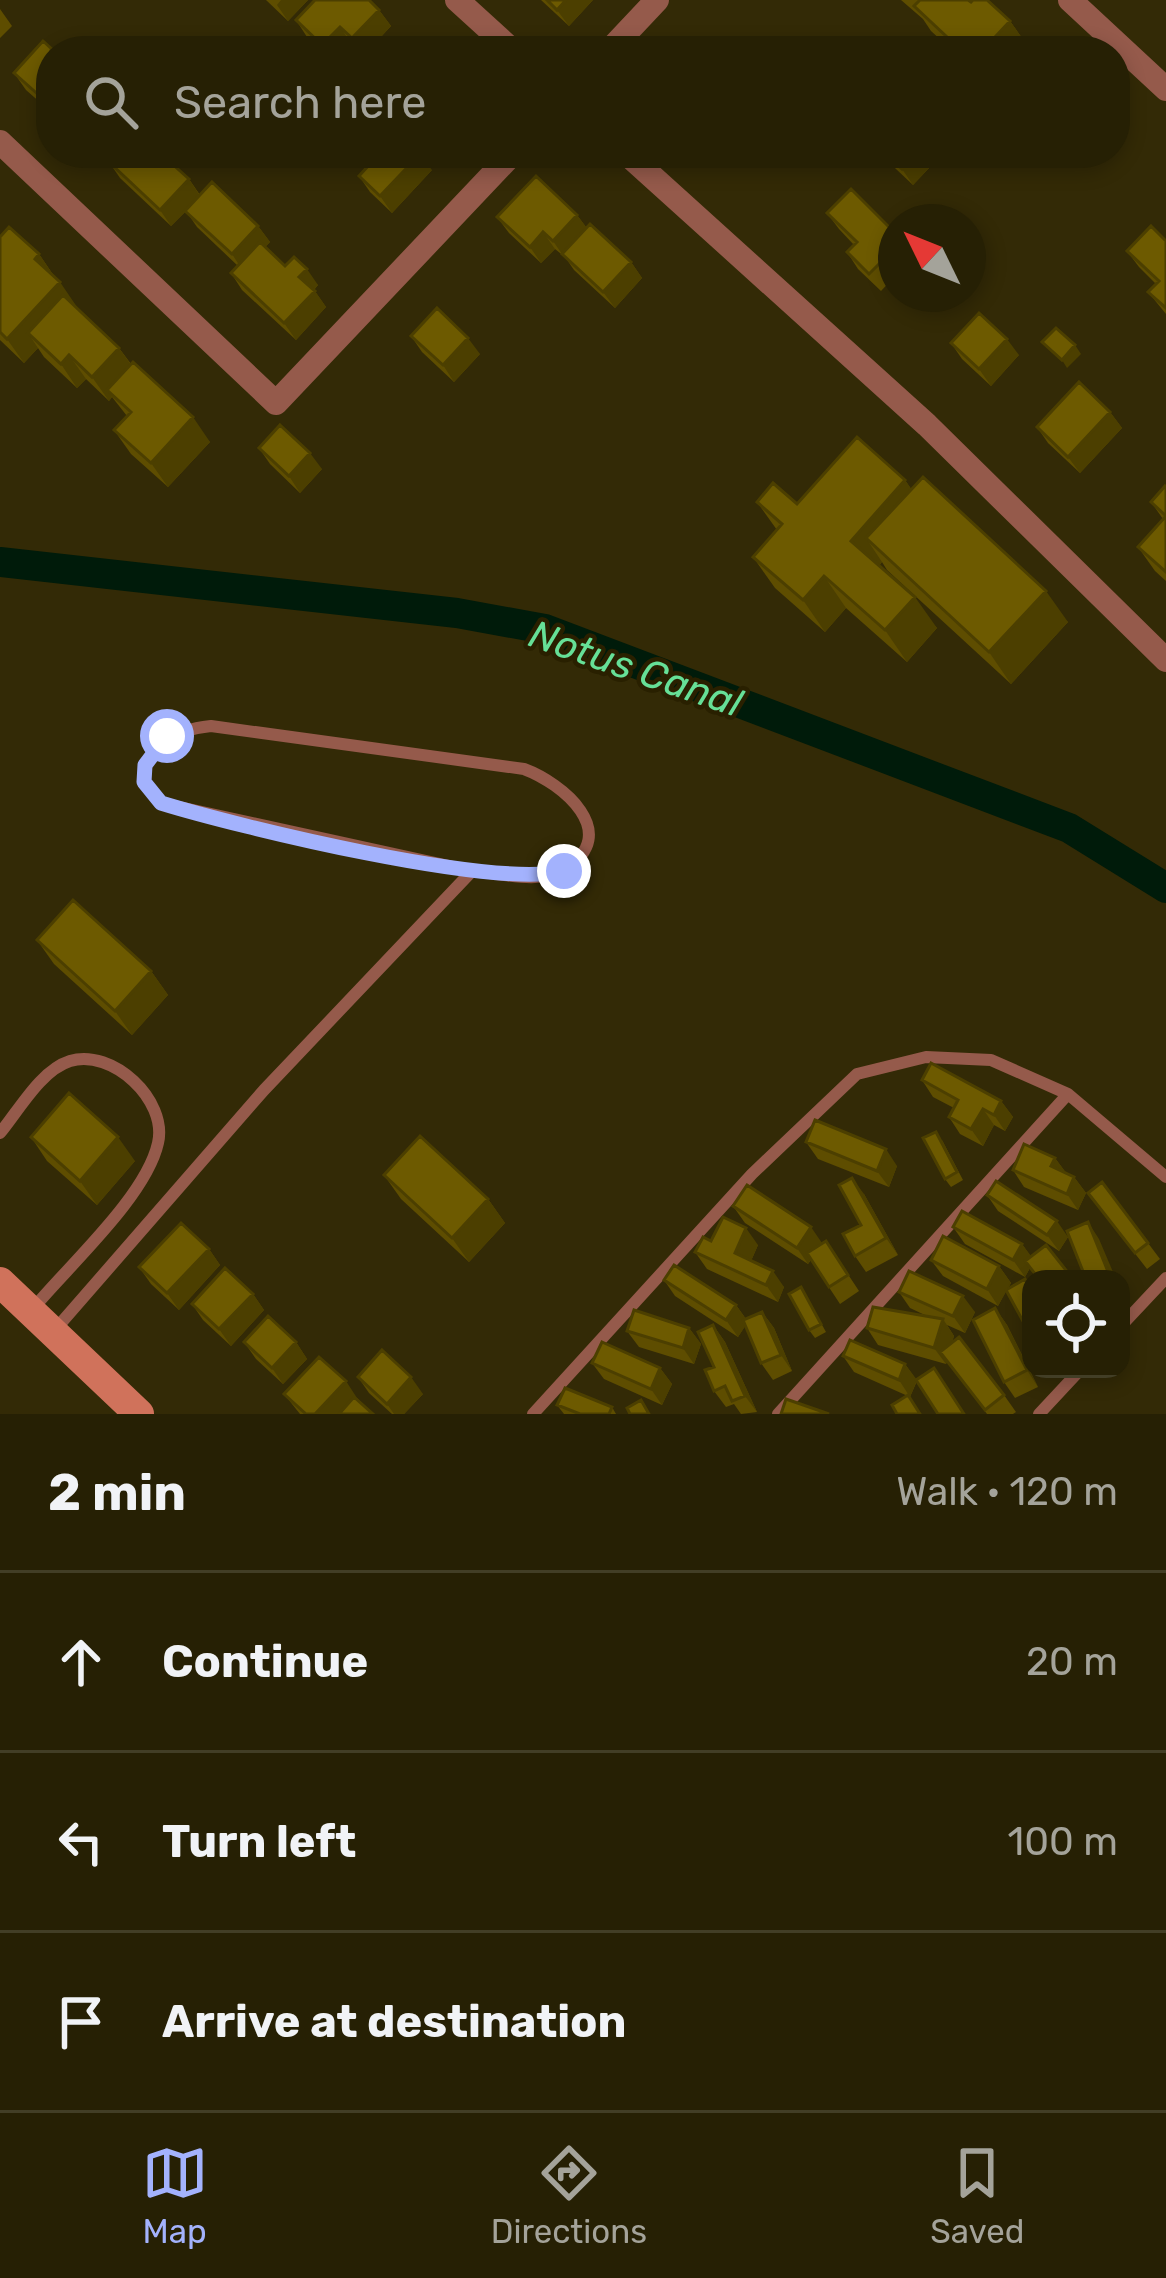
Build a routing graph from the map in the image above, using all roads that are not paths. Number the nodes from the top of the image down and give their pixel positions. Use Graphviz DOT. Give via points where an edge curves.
graph roads {
  1 [pos="457,0"];
  2 [pos="657,0"];
  3 [pos="1070,0"];
  4 [pos="497,36"];
  5 [pos="623,36"];
  6 [pos="1109,36"];
  7 [pos="1130,56"];
  8 [pos="1166,89"];
  9 [pos="0,142"];
  10 [pos="499,168"];
  11 [pos="643,168"];
  12 [pos="1166,660"];
  13 [pos="472,871"];
  14 [pos="1068,1094"];
  15 [pos="0,1133"];
  16 [pos="1166,1177"];
  17 [pos="1166,1278"];
  18 [pos="0,1282"];
  19 [pos="1130,1316"];
  20 [pos="42,1321"];
  21 [pos="1073,1378"];
  22 [pos="140,1414"];
  23 [pos="533,1414"];
  24 [pos="778,1414"];
  25 [pos="1039,1414"];
  1 -- 4 [label="street"];
  2 -- 5 [label="street"];
  3 -- 6 [label="street"];
  7 -- 8 [label="street"];
  9 -- 10 [label="street" via="276,404"];
  11 -- 12 [label="street" via="926,425"];
  13 -- 13 [label="lane" via="161,803 144,782 145,765 167,736 247,729 524,769 554,781 584,813 583,853 564,871"];
  13 -- 20 [label="lane"];
  14 -- 16 [label="lane"];
  14 -- 23 [label="lane" via="991,1060 926,1057 857,1074 752,1174"];
  14 -- 24 [label="lane"];
  15 -- 20 [label="lane" via="67,1061 113,1066 154,1108 160,1136 152,1162"];
  17 -- 19 [label="lane"];
  18 -- 20 [label="street"];
  20 -- 22 [label="street"];
  21 -- 25 [label="lane"];
}
